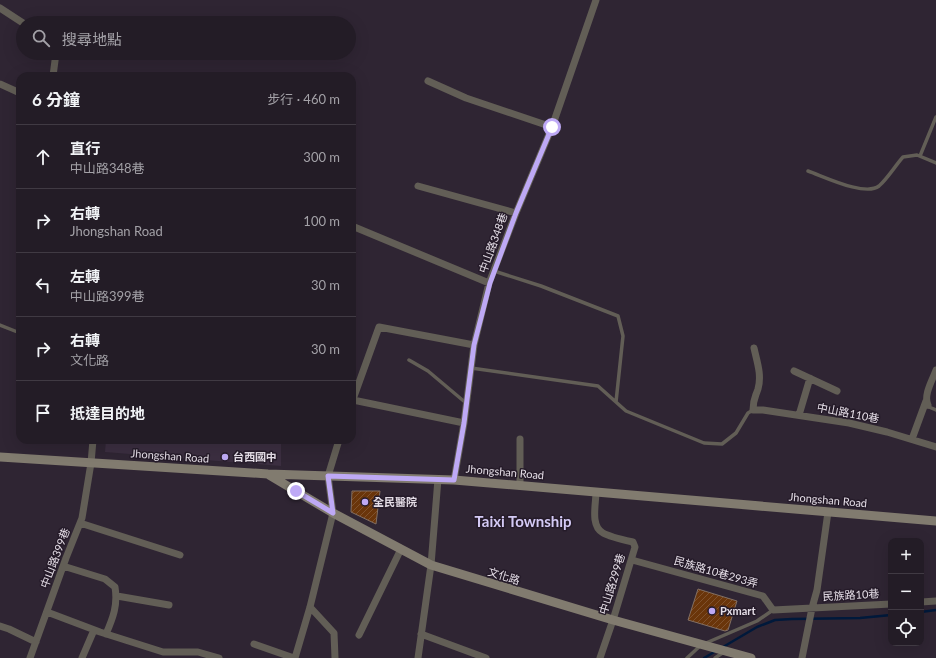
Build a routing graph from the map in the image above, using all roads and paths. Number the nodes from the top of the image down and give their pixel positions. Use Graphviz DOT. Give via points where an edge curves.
graph roads {
  1 [pos="596,0"];
  2 [pos="0,8"];
  3 [pos="16,18"];
  4 [pos="55,60"];
  5 [pos="54,72"];
  6 [pos="428,81"];
  7 [pos="0,84"];
  8 [pos="16,91"];
  9 [pos="936,117"];
  10 [pos="552,127"];
  11 [pos="920,156"];
  12 [pos="936,163"];
  13 [pos="808,171"];
  14 [pos="418,186"];
  15 [pos="516,213"];
  16 [pos="356,228"];
  17 [pos="494,272"];
  18 [pos="490,283"];
  19 [pos="0,325"];
  20 [pos="16,331"];
  21 [pos="474,345"];
  22 [pos="754,348"];
  23 [pos="409,360"];
  24 [pos="471,368"];
  25 [pos="936,370"];
  26 [pos="794,371"];
  27 [pos="810,378"];
  28 [pos="356,390"];
  29 [pos="837,391"];
  30 [pos="356,402"];
  31 [pos="616,402"];
  32 [pos="467,404"];
  33 [pos="927,404"];
  34 [pos="753,410"];
  35 [pos="936,410"];
  36 [pos="799,415"];
  37 [pos="464,423"];
  38 [pos="520,439"];
  39 [pos="912,439"];
  40 [pos="93,444"];
  41 [pos="339,444"];
  42 [pos="936,447"];
  43 [pos="0,457"];
  44 [pos="91,463"];
  45 [pos="268,474"];
  46 [pos="328,476"];
  47 [pos="438,480"];
  48 [pos="454,480"];
  49 [pos="520,486"];
  50 [pos="596,492"];
  51 [pos="828,512"];
  52 [pos="333,513"];
  53 [pos="936,521"];
  54 [pos="80,523"];
  55 [pos="401,549"];
  56 [pos="180,555"];
  57 [pos="632,560"];
  58 [pos="431,565"];
  59 [pos="63,566"];
  60 [pos="117,596"];
  61 [pos="936,601"];
  62 [pos="924,602"];
  63 [pos="888,604"];
  64 [pos="169,605"];
  65 [pos="310,607"];
  66 [pos="812,608"];
  67 [pos="773,610"];
  68 [pos="47,612"];
  69 [pos="613,620"];
  70 [pos="0,626"];
  71 [pos="100,632"];
  72 [pos="421,634"];
  73 [pos="359,635"];
  74 [pos="36,642"];
  75 [pos="254,644"];
  76 [pos="702,644"];
  77 [pos="721,650"];
  78 [pos="30,658"];
  79 [pos="82,658"];
  80 [pos="219,658"];
  81 [pos="294,658"];
  82 [pos="335,658"];
  83 [pos="418,658"];
  84 [pos="486,658"];
  85 [pos="600,658"];
  86 [pos="687,658"];
  87 [pos="715,658"];
  88 [pos="751,658"];
  89 [pos="802,658"];
  1 -- 10 [label="street, 中山路348巷"];
  2 -- 3 [label="street"];
  4 -- 5 [label="street"];
  6 -- 10 [label="street" via="466,98"];
  7 -- 8 [label="street"];
  9 -- 11 [label="lane"];
  10 -- 15 [label="street, 中山路348巷"];
  11 -- 12 [label="lane"];
  11 -- 13 [label="lane" via="903,157 878,187 872,188 855,188"];
  14 -- 15 [label="street"];
  15 -- 17 [label="street, 中山路348巷"];
  16 -- 18 [label="street"];
  17 -- 18 [label="street, 中山路348巷"];
  17 -- 31 [label="lane" via="541,286 618,316 623,336"];
  18 -- 21 [label="street, 中山路348巷"];
  19 -- 20 [label="lane"];
  21 -- 24 [label="street, 中山路348巷"];
  21 -- 28 [label="street" via="379,327"];
  22 -- 34 [label="street" via="760,372"];
  23 -- 32 [label="lane" via="428,371"];
  24 -- 31 [label="lane" via="598,386"];
  24 -- 32 [label="street, 中山路348巷"];
  25 -- 33 [label="street"];
  26 -- 27 [label="street"];
  27 -- 29 [label="street"];
  27 -- 36 [label="street"];
  30 -- 37 [label="street"];
  31 -- 34 [label="lane" via="626,411 704,443 713,444 722,444 736,433 748,413"];
  32 -- 37 [label="street, 中山路348巷"];
  33 -- 35 [label="lane"];
  33 -- 39 [label="street"];
  34 -- 36 [label="street, 中山路110巷"];
  36 -- 39 [label="street, 中山路110巷" via="849,423"];
  37 -- 48 [label="street, 中山路348巷"];
  38 -- 49 [label="street"];
  39 -- 42 [label="street, 中山路110巷"];
  40 -- 44 [label="street, 中山路399巷"];
  41 -- 46 [label="street"];
  43 -- 44 [label="main road, Jhongshan Road"];
  44 -- 45 [label="main road, Jhongshan Road"];
  44 -- 54 [label="street, 中山路399巷"];
  45 -- 46 [label="main road, Jhongshan Road"];
  45 -- 52 [label="main road, 文化路"];
  46 -- 47 [label="main road, Jhongshan Road"];
  46 -- 52 [label="street"];
  47 -- 48 [label="main road, Jhongshan Road"];
  47 -- 58 [label="street"];
  48 -- 49 [label="main road, Jhongshan Road"];
  49 -- 50 [label="main road, Jhongshan Road"];
  50 -- 51 [label="main road, Jhongshan Road"];
  50 -- 57 [label="street, 中山路299巷" via="596,526 602,533 633,542 635,547"];
  51 -- 53 [label="main road, Jhongshan Road"];
  51 -- 66 [label="street"];
  52 -- 55 [label="main road, 文化路"];
  52 -- 65 [label="street"];
  54 -- 56 [label="street"];
  54 -- 59 [label="street, 中山路399巷"];
  55 -- 58 [label="main road, 文化路"];
  55 -- 73 [label="street"];
  57 -- 67 [label="street, 民族路10巷293弄" via="763,596"];
  57 -- 69 [label="street, 中山路299巷"];
  58 -- 69 [label="main road, 文化路"];
  58 -- 72 [label="street"];
  59 -- 60 [label="street" via="106,579 115,588"];
  59 -- 68 [label="street, 中山路399巷"];
  60 -- 64 [label="street"];
  60 -- 71 [label="street" via="115,610"];
  61 -- 62 [label="street"];
  63 -- 66 [label="street, 民族路10巷"];
  65 -- 81 [label="street"];
  65 -- 82 [label="street" via="334,633"];
  66 -- 67 [label="street"];
  66 -- 89 [label="street"];
  67 -- 76 [label="lane" via="757,621"];
  68 -- 71 [label="street"];
  68 -- 74 [label="street, 中山路399巷"];
  69 -- 76 [label="main road, 文化路"];
  69 -- 85 [label="street, 中山路299巷"];
  70 -- 74 [label="street"];
  71 -- 79 [label="street"];
  71 -- 80 [label="street" via="163,652 198,652"];
  72 -- 83 [label="street"];
  72 -- 84 [label="street"];
  74 -- 78 [label="street, 中山路399巷"];
  75 -- 81 [label="street"];
  76 -- 77 [label="main road, 文化路"];
  76 -- 86 [label="lane"];
  77 -- 87 [label="lane"];
  77 -- 88 [label="main road, 文化路"];
}
